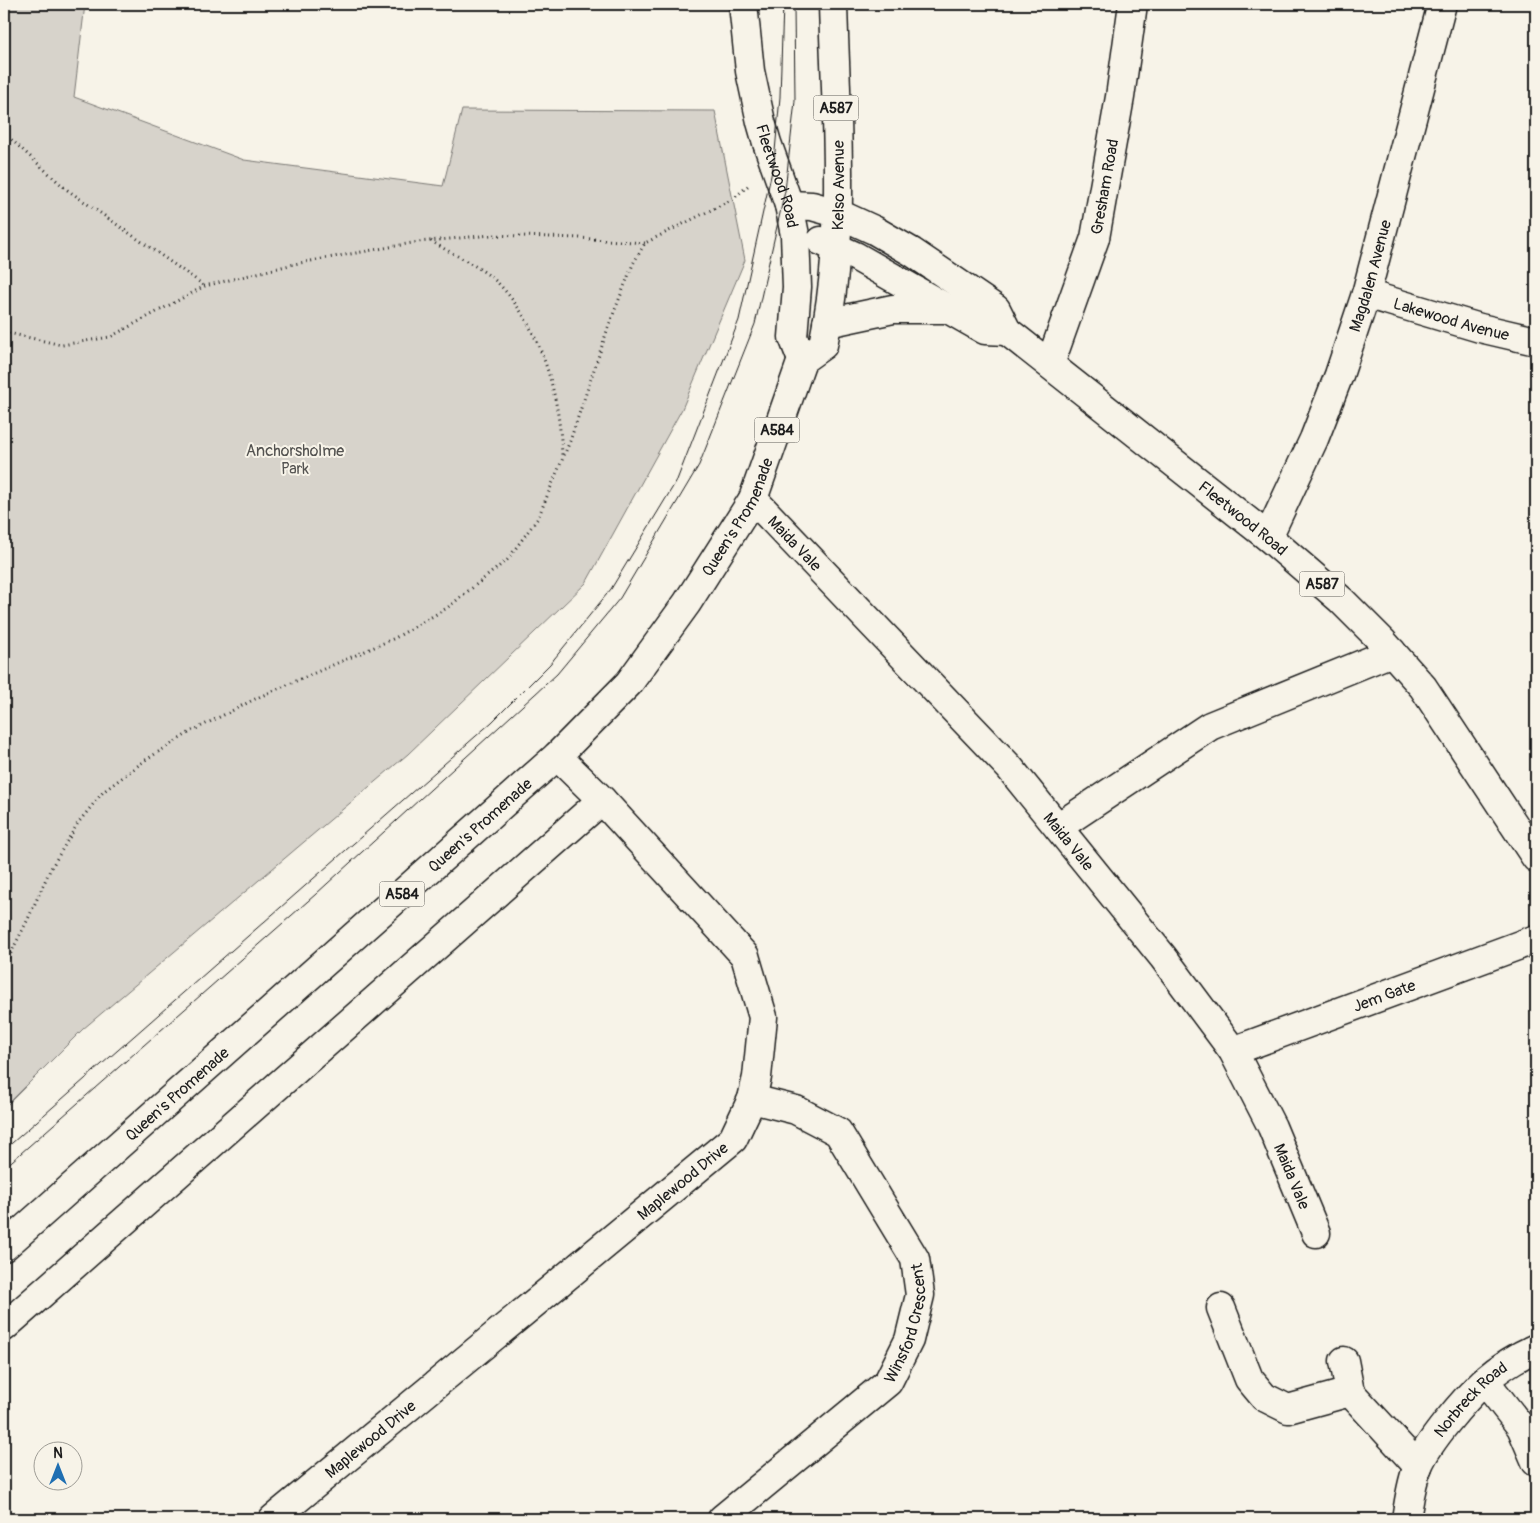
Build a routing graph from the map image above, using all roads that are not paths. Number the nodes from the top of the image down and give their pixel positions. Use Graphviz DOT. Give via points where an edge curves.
graph roads {
  1 [pos="744,4"];
  2 [pos="833,4"];
  3 [pos="1133,4"];
  4 [pos="1442,4"];
  5 [pos="789,205"];
  6 [pos="837,213"];
  7 [pos="795,235"];
  8 [pos="836,247"];
  9 [pos="1366,294"];
  10 [pos="950,309"];
  11 [pos="827,323"];
  12 [pos="1006,331"];
  13 [pos="1536,341"];
  14 [pos="802,360"];
  15 [pos="1050,364"];
  16 [pos="753,500"];
  17 [pos="1268,537"];
  18 [pos="1392,652"];
  19 [pos="557,756"];
  20 [pos="602,800"];
  21 [pos="1058,827"];
  22 [pos="1536,858"];
  23 [pos="1536,940"];
  24 [pos="1233,1051"];
  25 [pos="752,1099"];
  26 [pos="1316,1232"];
  27 [pos="4,1247"];
  28 [pos="1221,1308"];
  29 [pos="4,1327"];
  30 [pos="1536,1348"];
  31 [pos="1344,1361"];
  32 [pos="1485,1381"];
  33 [pos="1350,1392"];
  34 [pos="1536,1462"];
  35 [pos="1418,1466"];
  36 [pos="273,1519"];
  37 [pos="722,1519"];
  38 [pos="1406,1519"];
  1 -- 5 [label="street, Fleetwood Road" via="750,71 763,129"];
  2 -- 6 [label="street, Kelso Avenue / A587"];
  3 -- 15 [label="street, Gresham Road" via="1095,238"];
  4 -- 9 [label="street, Magdalen Avenue"];
  5 -- 6 [label="street" via="812,206"];
  5 -- 7 [label="street, Fleetwood Road"];
  6 -- 8 [label="street, Kelso Avenue / A587"];
  6 -- 12 [label="street, Fleetwood Road" via="881,234 996,309"];
  7 -- 8 [label="street, Fleetwood Road / A587"];
  7 -- 14 [label="street" via="797,287 793,337"];
  8 -- 10 [label="street, Fleetwood Road / A587"];
  8 -- 11 [label="street"];
  9 -- 13 [label="street, Lakewood Avenue"];
  9 -- 17 [label="street, Magdalen Avenue" via="1314,439"];
  10 -- 11 [label="street" via="893,309"];
  10 -- 12 [label="street, Fleetwood Road / A587" via="985,330"];
  11 -- 14 [label="street" via="823,345"];
  12 -- 15 [label="street, Fleetwood Road / A587"];
  14 -- 16 [label="street, Queen's Promenade / A584"];
  15 -- 17 [label="street, Fleetwood Road / A587"];
  16 -- 19 [label="street, Queen's Promenade / A584" via="687,603 629,684"];
  16 -- 21 [label="street, Maida Vale" via="1009,767"];
  17 -- 18 [label="street, Fleetwood Road / A587" via="1341,600"];
  18 -- 21 [label="street" via="1210,726"];
  18 -- 22 [label="street, Fleetwood Road / A587" via="1423,687"];
  19 -- 20 [label="street, Maplewood Drive"];
  19 -- 27 [label="street, Queen's Promenade / A584"];
  20 -- 25 [label="street, Maplewood Drive" via="744,956 764,1017"];
  20 -- 29 [label="street"];
  21 -- 24 [label="street, Maida Vale" via="1163,957"];
  23 -- 24 [label="street, Jem Gate"];
  24 -- 26 [label="street, Maida Vale" via="1272,1127"];
  25 -- 36 [label="street, Maplewood Drive" via="733,1139"];
  25 -- 37 [label="street, Winsford Crescent" via="796,1110 838,1132 915,1259 920,1296 909,1340 888,1382"];
  28 -- 33 [label="street" via="1249,1379 1264,1397 1288,1409"];
  30 -- 32 [label="street, Norbreck Road"];
  31 -- 33 [label="street"];
  32 -- 34 [label="street" via="1521,1427"];
  32 -- 35 [label="street, Norbreck Road" via="1436,1437"];
  33 -- 35 [label="street"];
  35 -- 38 [label="street, Norbreck Road"];
}
